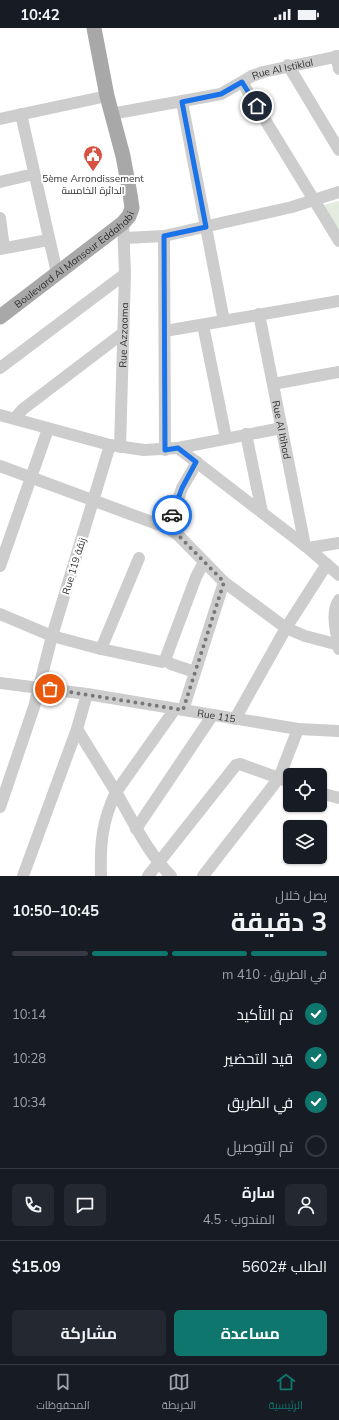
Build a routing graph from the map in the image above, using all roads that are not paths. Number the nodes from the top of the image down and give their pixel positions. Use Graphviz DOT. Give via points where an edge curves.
graph roads {
  1 [pos="94,28"];
  2 [pos="338,56"];
  3 [pos="288,65"];
  4 [pos="339,69"];
  5 [pos="242,82"];
  6 [pos="107,96"];
  7 [pos="182,102"];
  8 [pos="21,114"];
  9 [pos="112,114"];
  10 [pos="0,119"];
  11 [pos="339,150"];
  12 [pos="34,174"];
  13 [pos="0,182"];
  14 [pos="339,192"];
  15 [pos="314,198"];
  16 [pos="0,218"];
  17 [pos="206,227"];
  18 [pos="124,230"];
  19 [pos="164,236"];
  20 [pos="48,240"];
  21 [pos="339,241"];
  22 [pos="2,248"];
  23 [pos="56,273"];
  24 [pos="125,274"];
  25 [pos="339,301"];
  26 [pos="259,314"];
  27 [pos="0,317"];
  28 [pos="224,321"];
  29 [pos="203,325"];
  30 [pos="165,331"];
  31 [pos="123,333"];
  32 [pos="0,368"];
  33 [pos="339,372"];
  34 [pos="273,384"];
  35 [pos="0,415"];
  36 [pos="16,418"];
  37 [pos="282,428"];
  38 [pos="48,429"];
  39 [pos="246,434"];
  40 [pos="226,438"];
  41 [pos="115,446"];
  42 [pos="178,448"];
  43 [pos="165,450"];
  44 [pos="196,462"];
  45 [pos="0,466"];
  46 [pos="32,478"];
  47 [pos="93,501"];
  48 [pos="262,512"];
  49 [pos="168,528"];
  50 [pos="339,543"];
  51 [pos="307,547"];
  52 [pos="139,558"];
  53 [pos="204,562"];
  54 [pos="327,564"];
  55 [pos="0,566"];
  56 [pos="339,575"];
  57 [pos="224,582"];
  58 [pos="339,600"];
  59 [pos="0,614"];
  60 [pos="286,628"];
  61 [pos="52,636"];
  62 [pos="338,645"];
  63 [pos="339,648"];
  64 [pos="101,649"];
  65 [pos="165,660"];
  66 [pos="195,672"];
  67 [pos="0,683"];
  68 [pos="38,688"];
  69 [pos="87,694"];
  70 [pos="179,709"];
  71 [pos="212,716"];
  72 [pos="235,719"];
  73 [pos="77,729"];
  74 [pos="298,729"];
  75 [pos="339,731"];
  76 [pos="287,768"];
  77 [pos="283,780"];
  78 [pos="283,781"];
  79 [pos="116,792"];
  80 [pos="327,795"];
  81 [pos="339,798"];
  82 [pos="0,807"];
  83 [pos="136,829"];
  84 [pos="158,863"];
  85 [pos="24,876"];
  86 [pos="101,876"];
  87 [pos="148,876"];
  88 [pos="171,876"];
  89 [pos="203,876"];
  1 -- 6 [label="main road, Boulevard Al Mansour Eddahabi"];
  2 -- 3 [label="street, Rue Al Istiklal"];
  2 -- 4 [label="street"];
  3 -- 5 [label="street, Rue Al Istiklal" via="252,76"];
  3 -- 11 [label="street"];
  5 -- 7 [label="street, Rue Al Istiklal" via="221,94"];
  5 -- 15 [label="street"];
  6 -- 8 [label="street"];
  6 -- 9 [label="main road, Boulevard Al Mansour Eddahabi"];
  7 -- 9 [label="street, Rue Al Istiklal"];
  7 -- 17 [label="street"];
  8 -- 10 [label="street"];
  8 -- 12 [label="street"];
  9 -- 18 [label="main road, Boulevard Al Mansour Eddahabi" via="123,156 132,208"];
  12 -- 13 [label="street"];
  12 -- 20 [label="street"];
  14 -- 15 [label="street"];
  15 -- 17 [label="street" via="292,207"];
  15 -- 21 [label="street"];
  16 -- 22 [label="street"];
  17 -- 19 [label="street"];
  17 -- 28 [label="street"];
  18 -- 19 [label="street"];
  18 -- 23 [label="main road, Boulevard Al Mansour Eddahabi"];
  18 -- 24 [label="street, Rue Azzaama"];
  19 -- 30 [label="street"];
  20 -- 22 [label="street"];
  20 -- 23 [label="street"];
  23 -- 27 [label="main road, Boulevard Al Mansour Eddahabi"];
  24 -- 31 [label="street, Rue Azzaama"];
  24 -- 32 [label="street"];
  25 -- 26 [label="street"];
  26 -- 28 [label="street"];
  26 -- 34 [label="street, Rue Al Itihad"];
  28 -- 29 [label="street"];
  29 -- 30 [label="street"];
  29 -- 40 [label="street"];
  30 -- 43 [label="street"];
  31 -- 36 [label="street" via="23,409"];
  31 -- 41 [label="street, Rue Azzaama"];
  33 -- 34 [label="street"];
  34 -- 37 [label="street, Rue Al Itihad"];
  35 -- 36 [label="street"];
  36 -- 38 [label="street"];
  37 -- 39 [label="street"];
  37 -- 51 [label="street, Rue Al Itihad"];
  38 -- 41 [label="street"];
  38 -- 46 [label="street"];
  39 -- 40 [label="street"];
  39 -- 48 [label="street"];
  40 -- 42 [label="street"];
  41 -- 43 [label="street"];
  41 -- 47 [label="street, Rue 119 زنقة"];
  42 -- 43 [label="street"];
  42 -- 44 [label="street"];
  44 -- 48 [label="street"];
  44 -- 49 [label="street" via="182,488"];
  45 -- 46 [label="street"];
  46 -- 47 [label="street"];
  46 -- 55 [label="street"];
  47 -- 49 [label="street"];
  47 -- 61 [label="street, Rue 119 زنقة"];
  48 -- 51 [label="street"];
  49 -- 53 [label="street"];
  50 -- 51 [label="street"];
  51 -- 54 [label="street"];
  52 -- 64 [label="street"];
  53 -- 57 [label="street"];
  53 -- 65 [label="street"];
  54 -- 56 [label="street"];
  54 -- 60 [label="street"];
  57 -- 60 [label="street"];
  57 -- 66 [label="street"];
  58 -- 62 [label="street" via="336,604 335,617"];
  59 -- 61 [label="street"];
  60 -- 62 [label="street"];
  60 -- 72 [label="street"];
  61 -- 64 [label="street"];
  61 -- 68 [label="street, Rue 119 زنقة"];
  62 -- 63 [label="street"];
  64 -- 65 [label="street" via="157,662"];
  65 -- 66 [label="street"];
  66 -- 70 [label="street"];
  67 -- 68 [label="street, Rue 115"];
  68 -- 69 [label="street, Rue 115"];
  68 -- 82 [label="street, Rue 119 زنقة"];
  69 -- 70 [label="street, Rue 115"];
  69 -- 73 [label="street"];
  70 -- 71 [label="street, Rue 115"];
  70 -- 79 [label="street"];
  71 -- 72 [label="street, Rue 115"];
  71 -- 83 [label="street"];
  72 -- 74 [label="street, Rue 115"];
  73 -- 79 [label="street"];
  73 -- 85 [label="street"];
  74 -- 75 [label="street, Rue 115"];
  74 -- 76 [label="street"];
  77 -- 84 [label="street" via="240,764 236,765"];
  78 -- 89 [label="street"];
  79 -- 83 [label="street"];
  79 -- 86 [label="street" via="107,811 101,834"];
  80 -- 81 [label="street"];
  83 -- 84 [label="street"];
  84 -- 87 [label="street"];
  84 -- 88 [label="street"];
}
